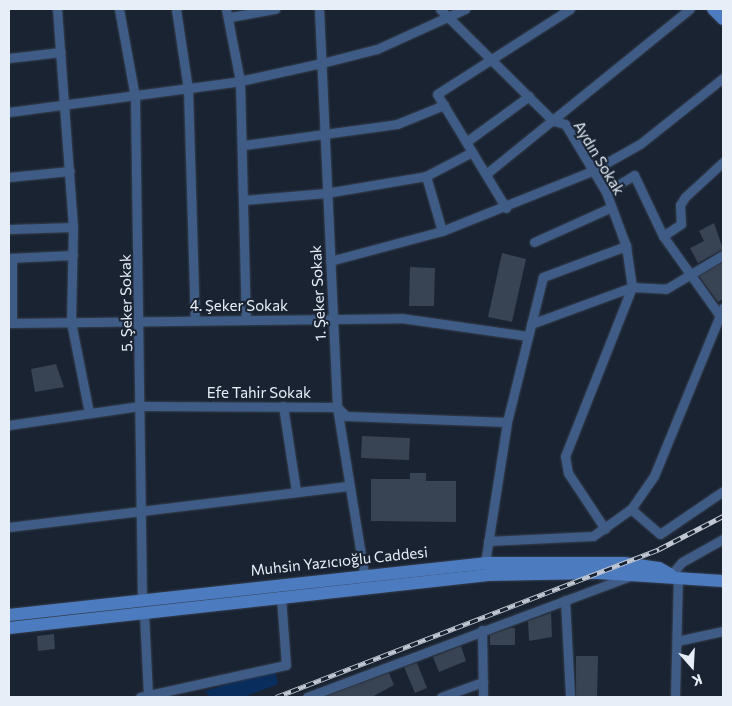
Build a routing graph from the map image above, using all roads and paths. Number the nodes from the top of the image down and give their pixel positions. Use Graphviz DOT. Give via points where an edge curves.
graph roads {
  1 [pos="56,9"];
  2 [pos="119,9"];
  3 [pos="176,9"];
  4 [pos="275,9"];
  5 [pos="319,9"];
  6 [pos="464,9"];
  7 [pos="570,9"];
  8 [pos="690,9"];
  9 [pos="713,9"];
  10 [pos="228,13"];
  11 [pos="442,13"];
  12 [pos="723,19"];
  13 [pos="61,52"];
  14 [pos="9,58"];
  15 [pos="490,60"];
  16 [pos="322,63"];
  17 [pos="723,78"];
  18 [pos="240,81"];
  19 [pos="188,89"];
  20 [pos="529,96"];
  21 [pos="135,97"];
  22 [pos="444,105"];
  23 [pos="67,108"];
  24 [pos="9,112"];
  25 [pos="553,121"];
  26 [pos="325,133"];
  27 [pos="466,142"];
  28 [pos="244,145"];
  29 [pos="472,152"];
  30 [pos="723,162"];
  31 [pos="70,171"];
  32 [pos="592,171"];
  33 [pos="486,174"];
  34 [pos="426,176"];
  35 [pos="9,177"];
  36 [pos="606,192"];
  37 [pos="326,193"];
  38 [pos="244,200"];
  39 [pos="612,207"];
  40 [pos="506,208"];
  41 [pos="73,227"];
  42 [pos="9,229"];
  43 [pos="442,231"];
  44 [pos="663,236"];
  45 [pos="534,242"];
  46 [pos="626,246"];
  47 [pos="73,255"];
  48 [pos="723,255"];
  49 [pos="10,258"];
  50 [pos="330,261"];
  51 [pos="694,275"];
  52 [pos="632,287"];
  53 [pos="721,309"];
  54 [pos="140,320"];
  55 [pos="195,320"];
  56 [pos="246,320"];
  57 [pos="333,320"];
  58 [pos="723,320"];
  59 [pos="71,322"];
  60 [pos="10,323"];
  61 [pos="532,324"];
  62 [pos="528,336"];
  63 [pos="140,406"];
  64 [pos="283,406"];
  65 [pos="337,407"];
  66 [pos="89,413"];
  67 [pos="507,422"];
  68 [pos="9,425"];
  69 [pos="350,486"];
  70 [pos="296,491"];
  71 [pos="723,492"];
  72 [pos="140,510"];
  73 [pos="631,510"];
  74 [pos="9,527"];
  75 [pos="605,529"];
  76 [pos="723,539"];
  77 [pos="488,541"];
  78 [pos="486,569"];
  79 [pos="364,574"];
  80 [pos="631,576"];
  81 [pos="675,576"];
  82 [pos="723,581"];
  83 [pos="281,597"];
  84 [pos="142,599"];
  85 [pos="565,600"];
  86 [pos="144,613"];
  87 [pos="9,615"];
  88 [pos="9,628"];
  89 [pos="482,630"];
  90 [pos="723,631"];
  91 [pos="677,640"];
  92 [pos="483,682"];
  93 [pos="144,697"];
  94 [pos="307,697"];
  95 [pos="441,697"];
  96 [pos="484,697"];
  97 [pos="570,697"];
  98 [pos="675,697"];
  1 -- 13 [label="street"];
  2 -- 21 [label="street, 5. Şeker Sokak"];
  3 -- 19 [label="street"];
  4 -- 10 [label="street"];
  5 -- 16 [label="street, 1. Şeker Sokak"];
  6 -- 11 [label="street"];
  7 -- 15 [label="street"];
  8 -- 25 [label="street"];
  9 -- 12 [label="street"];
  10 -- 18 [label="street"];
  11 -- 15 [label="street, Aydın Sokak"];
  11 -- 16 [label="street" via="377,49"];
  13 -- 14 [label="street"];
  13 -- 23 [label="street"];
  15 -- 20 [label="street, Aydın Sokak"];
  15 -- 22 [label="street" via="437,94"];
  16 -- 18 [label="street"];
  16 -- 26 [label="street, 1. Şeker Sokak"];
  17 -- 32 [label="street" via="640,144"];
  18 -- 19 [label="street"];
  18 -- 28 [label="street"];
  19 -- 21 [label="street"];
  19 -- 55 [label="street"];
  20 -- 25 [label="street, Aydın Sokak"];
  20 -- 27 [label="street"];
  21 -- 23 [label="street"];
  21 -- 54 [label="street, 5. Şeker Sokak"];
  22 -- 26 [label="street" via="397,124"];
  22 -- 27 [label="street"];
  23 -- 24 [label="street"];
  23 -- 31 [label="street"];
  25 -- 32 [label="street, Aydın Sokak" via="565,124"];
  25 -- 33 [label="street"];
  26 -- 28 [label="street"];
  26 -- 37 [label="street, 1. Şeker Sokak"];
  27 -- 29 [label="street"];
  28 -- 38 [label="street"];
  29 -- 33 [label="street"];
  29 -- 34 [label="street"];
  30 -- 44 [label="street" via="685,197 679,212 681,224"];
  31 -- 35 [label="street"];
  31 -- 41 [label="street"];
  32 -- 36 [label="street, Aydın Sokak"];
  32 -- 40 [label="street"];
  33 -- 40 [label="street"];
  34 -- 37 [label="street"];
  34 -- 43 [label="street"];
  36 -- 39 [label="street, Aydın Sokak"];
  36 -- 44 [label="street" via="634,175"];
  37 -- 38 [label="street"];
  37 -- 50 [label="street, 1. Şeker Sokak"];
  38 -- 56 [label="street"];
  39 -- 45 [label="street"];
  39 -- 46 [label="street, Aydın Sokak"];
  40 -- 43 [label="street"];
  41 -- 42 [label="street"];
  41 -- 47 [label="street"];
  43 -- 50 [label="street"];
  44 -- 51 [label="street"];
  46 -- 52 [label="street, Aydın Sokak"];
  46 -- 61 [label="street" via="543,278"];
  47 -- 49 [label="street"];
  47 -- 59 [label="street"];
  48 -- 51 [label="street"];
  49 -- 60 [label="street"];
  50 -- 57 [label="street, 1. Şeker Sokak"];
  51 -- 52 [label="street" via="685,275 666,289"];
  51 -- 53 [label="street"];
  52 -- 61 [label="street"];
  52 -- 75 [label="street, Aydın Sokak" via="565,456 568,473"];
  53 -- 58 [label="street"];
  53 -- 73 [label="street" via="713,340 654,476"];
  54 -- 55 [label="street, 4. Şeker Sokak"];
  54 -- 59 [label="street, 4. Şeker Sokak"];
  54 -- 63 [label="street, 5. Şeker Sokak"];
  55 -- 56 [label="street, 4. Şeker Sokak"];
  56 -- 57 [label="street, 4. Şeker Sokak"];
  57 -- 62 [label="street, 4. Şeker Sokak" via="401,318"];
  57 -- 65 [label="street, 1. Şeker Sokak"];
  59 -- 60 [label="street, 4. Şeker Sokak"];
  59 -- 66 [label="street"];
  61 -- 62 [label="street"];
  62 -- 67 [label="street"];
  63 -- 64 [label="street, Efe Tahir Sokak"];
  63 -- 66 [label="street, Efe Tahir Sokak"];
  63 -- 72 [label="street, 5. Şeker Sokak"];
  64 -- 65 [label="street, Efe Tahir Sokak"];
  64 -- 70 [label="street"];
  65 -- 67 [label="street, Efe Tahir Sokak" via="346,416"];
  65 -- 69 [label="street, 1. Şeker Sokak"];
  66 -- 68 [label="street, Efe Tahir Sokak"];
  67 -- 77 [label="street"];
  69 -- 70 [label="street"];
  69 -- 79 [label="street, 1. Şeker Sokak"];
  70 -- 72 [label="street"];
  71 -- 73 [label="street" via="660,534"];
  72 -- 74 [label="street"];
  72 -- 84 [label="street, 5. Şeker Sokak"];
  73 -- 75 [label="street"];
  75 -- 77 [label="street" via="593,536 554,540"];
  76 -- 81 [label="street" via="682,562"];
  77 -- 78 [label="street"];
  78 -- 79 [label="street, Muhsin Yazıcıoğlu Caddesi"];
  78 -- 80 [label="street, Muhsin Yazıcıoğlu Caddesi"];
  78 -- 81 [label="street, Muhsin Yazıcıoğlu Caddesi" via="624,563 659,568"];
  78 -- 83 [label="street, Muhsin Yazıcıoğlu Caddesi"];
  79 -- 84 [label="street, Muhsin Yazıcıoğlu Caddesi"];
  80 -- 81 [label="street, Muhsin Yazıcıoğlu Caddesi"];
  80 -- 85 [label="street"];
  81 -- 82 [label="street, Muhsin Yazıcıoğlu Caddesi"];
  81 -- 91 [label="street"];
  83 -- 86 [label="street, Muhsin Yazıcıoğlu Caddesi"];
  83 -- 93 [label="street" via="286,665"];
  84 -- 87 [label="street, Muhsin Yazıcıoğlu Caddesi"];
  85 -- 89 [label="street"];
  85 -- 97 [label="street"];
  86 -- 88 [label="street, Muhsin Yazıcıoğlu Caddesi"];
  86 -- 93 [label="street"];
  89 -- 92 [label="street"];
  89 -- 94 [label="street"];
  90 -- 91 [label="street"];
  91 -- 98 [label="street"];
  92 -- 95 [label="street"];
  92 -- 96 [label="street"];
}
